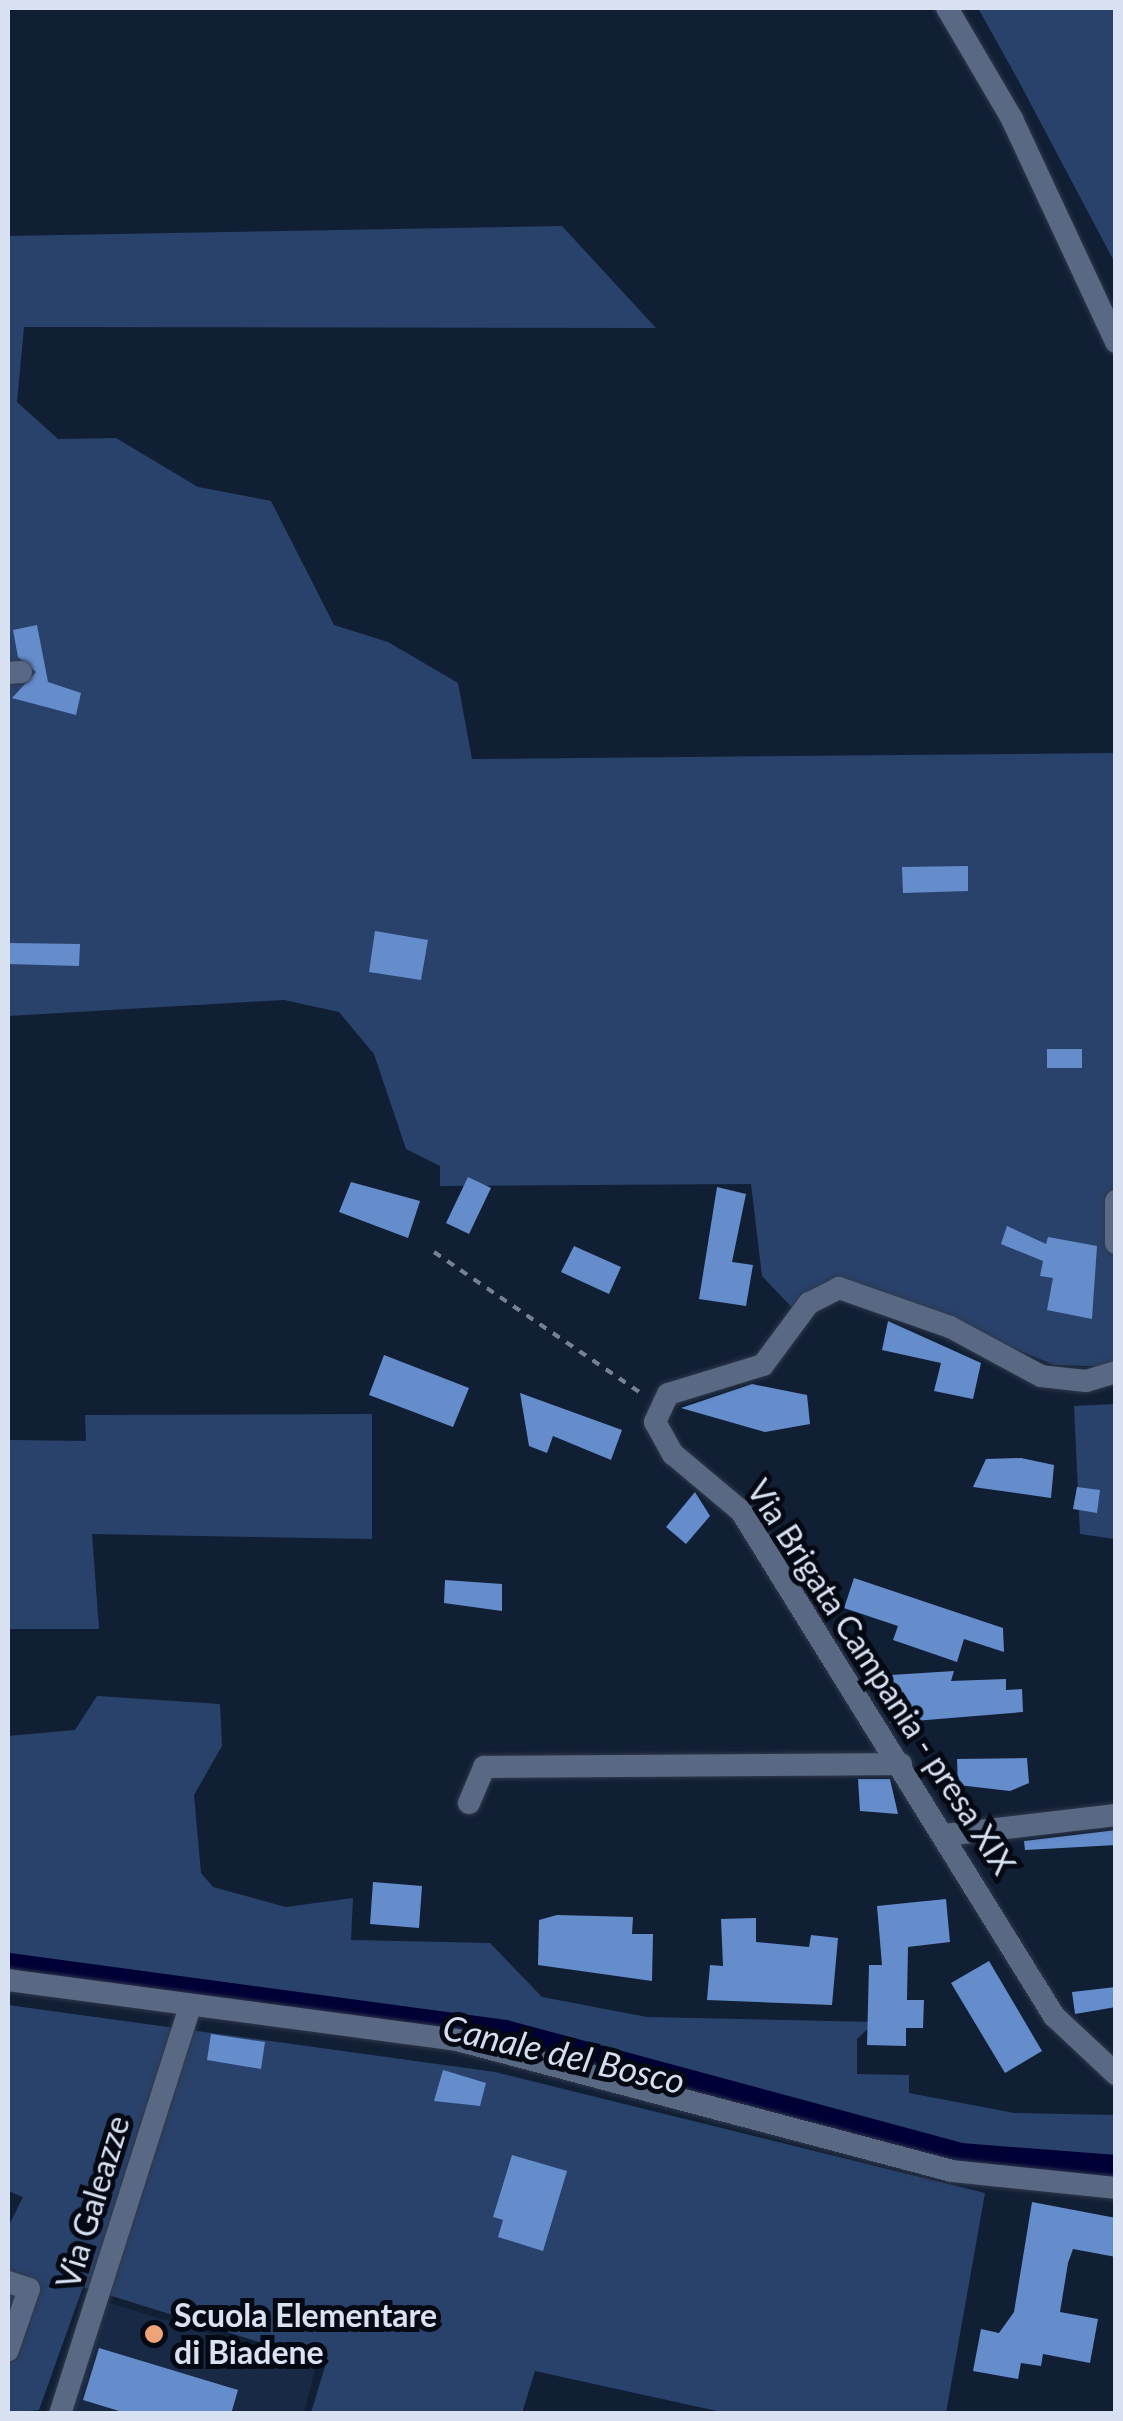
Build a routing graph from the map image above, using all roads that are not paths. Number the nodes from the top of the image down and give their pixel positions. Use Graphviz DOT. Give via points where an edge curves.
graph roads {
  1 [pos="948,8"];
  2 [pos="1116,342"];
  3 [pos="1116,1200"];
  4 [pos="1116,1243"];
  5 [pos="1116,1372"];
  6 [pos="901,1764"];
  7 [pos="469,1803"];
  8 [pos="1116,1815"];
  9 [pos="946,1835"];
  10 [pos="8,1980"];
  11 [pos="189,2010"];
  12 [pos="1116,2074"];
  13 [pos="1116,2188"];
  14 [pos="8,2282"];
  15 [pos="8,2350"];
  16 [pos="60,2414"];
  1 -- 2 [label="street" via="1012,119"];
  3 -- 4 [label="street"];
  5 -- 6 [label="street, Via Brigata Campania - presa XIX" via="1086,1382 1041,1376 950,1328 839,1288 809,1302 763,1365 668,1394 658,1405 661,1438 741,1511"];
  6 -- 7 [label="street" via="484,1767"];
  6 -- 9 [label="street, Via Brigata Campania - presa XIX"];
  8 -- 9 [label="street"];
  9 -- 12 [label="street, Via Brigata Campania - presa XIX" via="1063,2030"];
  10 -- 11 [label="street"];
  11 -- 13 [label="street" via="457,2040 952,2171"];
  11 -- 16 [label="street, Via Galeazze"];
  14 -- 15 [label="street" via="29,2289"];
}
